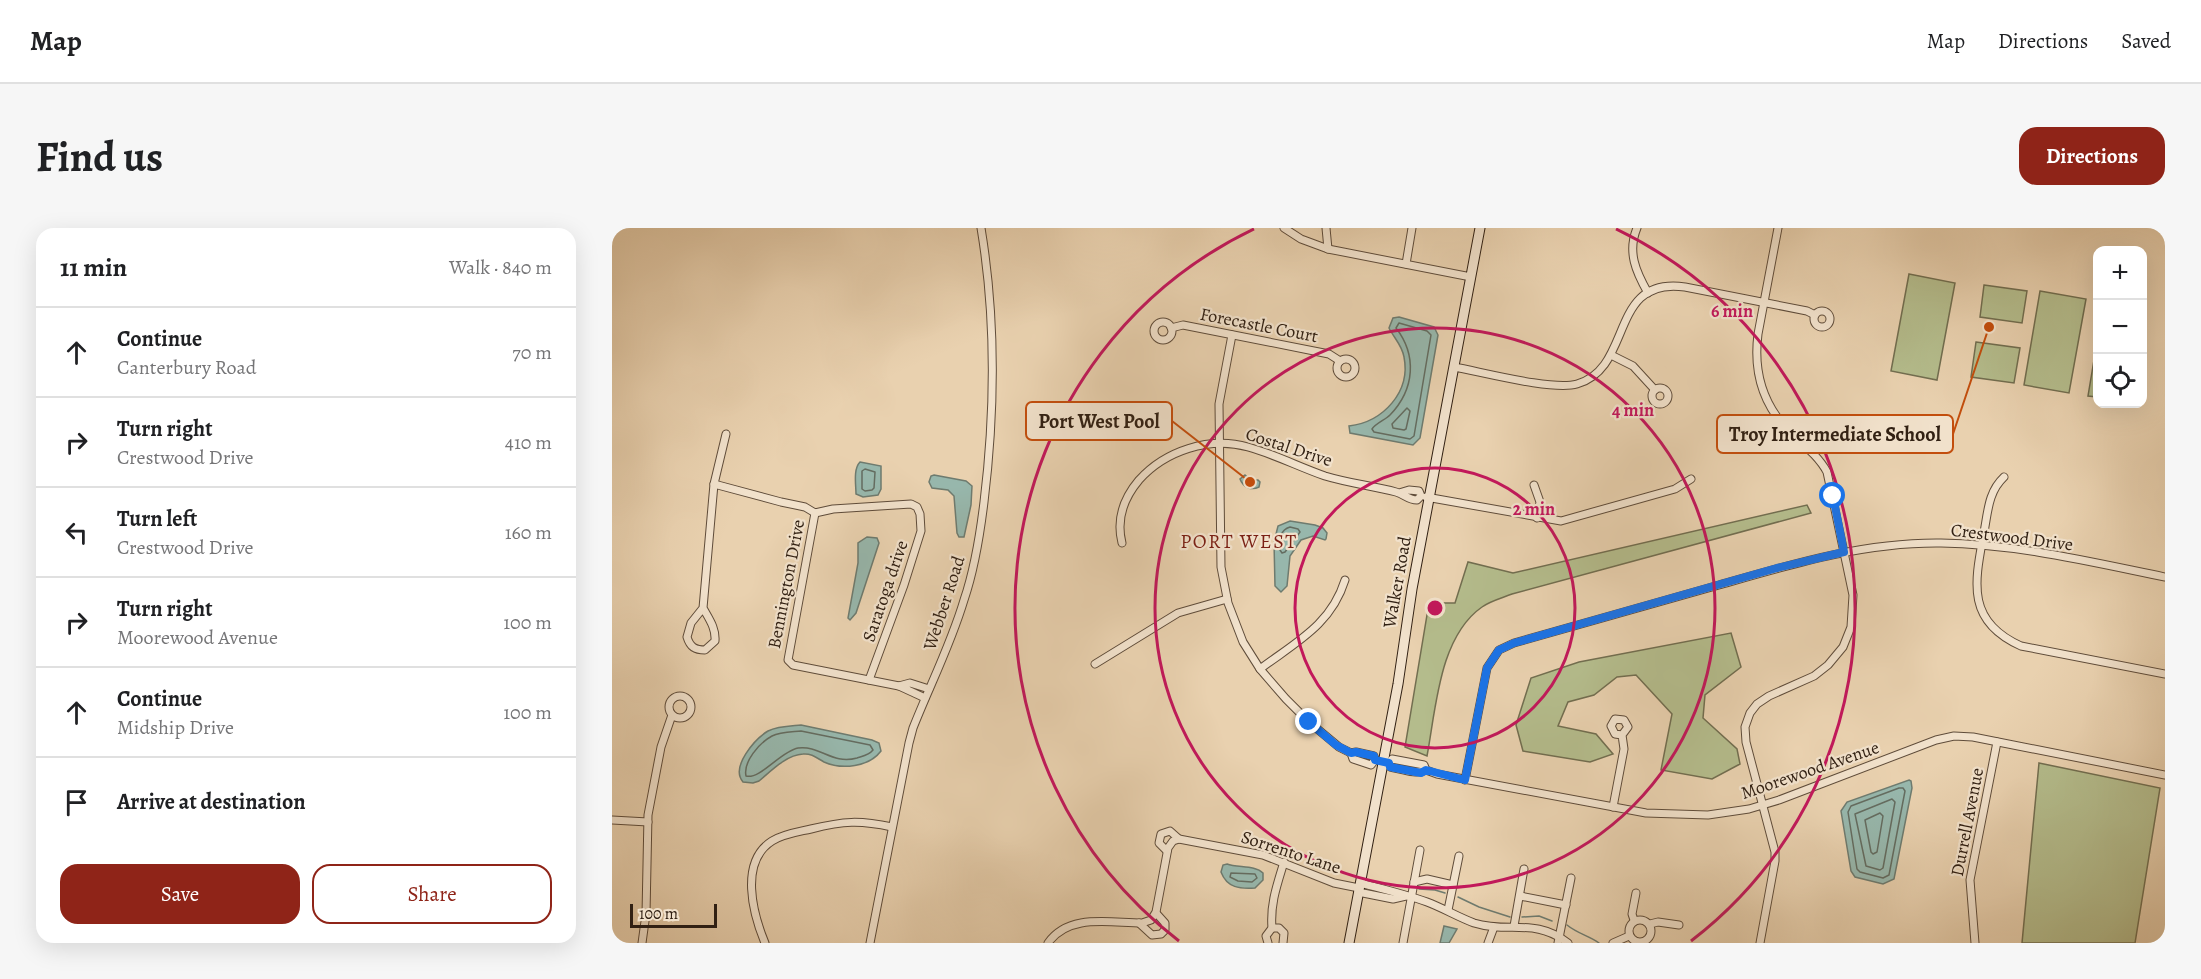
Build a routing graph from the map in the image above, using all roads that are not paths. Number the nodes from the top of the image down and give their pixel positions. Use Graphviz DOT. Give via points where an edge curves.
graph roads {
  1 [pos="981,228"];
  2 [pos="1326,228"];
  3 [pos="1412,228"];
  4 [pos="1480,228"];
  5 [pos="1637,228"];
  6 [pos="1778,228"];
  7 [pos="1287,229"];
  8 [pos="1328,249"];
  9 [pos="1406,264"];
  10 [pos="1471,277"];
  11 [pos="1648,293"];
  12 [pos="1764,302"];
  13 [pos="1815,315"];
  14 [pos="1171,328"];
  15 [pos="1232,335"];
  16 [pos="1611,355"];
  17 [pos="1340,361"];
  18 [pos="1454,367"];
  19 [pos="1655,390"];
  20 [pos="726,434"];
  21 [pos="1219,444"];
  22 [pos="2004,477"];
  23 [pos="1690,479"];
  24 [pos="714,484"];
  25 [pos="1534,485"];
  26 [pos="1425,497"];
  27 [pos="815,513"];
  28 [pos="1538,518"];
  29 [pos="1122,543"];
  30 [pos="1982,544"];
  31 [pos="1844,552"];
  32 [pos="2165,577"];
  33 [pos="1345,580"];
  34 [pos="1227,599"];
  35 [pos="703,608"];
  36 [pos="1095,664"];
  37 [pos="1260,669"];
  38 [pos="2165,674"];
  39 [pos="869,680"];
  40 [pos="899,686"];
  41 [pos="929,689"];
  42 [pos="925,698"];
  43 [pos="672,716"];
  44 [pos="1622,735"];
  45 [pos="1997,742"];
  46 [pos="1382,762"];
  47 [pos="2165,775"];
  48 [pos="1465,780"];
  49 [pos="1763,805"];
  50 [pos="1613,807"];
  51 [pos="612,820"];
  52 [pos="648,822"];
  53 [pos="892,827"];
  54 [pos="1179,839"];
  55 [pos="1420,850"];
  56 [pos="1167,851"];
  57 [pos="1459,856"];
  58 [pos="1284,862"];
  59 [pos="1524,869"];
  60 [pos="1571,878"];
  61 [pos="1414,882"];
  62 [pos="1453,885"];
  63 [pos="1359,888"];
  64 [pos="1636,893"];
  65 [pos="1409,896"];
  66 [pos="1520,896"];
  67 [pos="1566,905"];
  68 [pos="1448,910"];
  69 [pos="1156,914"];
  70 [pos="1634,920"];
  71 [pos="1139,923"];
  72 [pos="1650,924"];
  73 [pos="1679,925"];
  74 [pos="1514,926"];
  75 [pos="1494,927"];
  76 [pos="1272,928"];
  77 [pos="1629,936"];
  78 [pos="1559,940"];
  79 [pos="1647,941"];
  80 [pos="642,943"];
  81 [pos="765,943"];
  82 [pos="870,943"];
  83 [pos="1048,943"];
  84 [pos="1268,943"];
  85 [pos="1282,943"];
  86 [pos="1349,943"];
  87 [pos="1403,943"];
  88 [pos="1488,943"];
  89 [pos="1568,943"];
  90 [pos="1613,943"];
  91 [pos="1760,943"];
  92 [pos="1975,943"];
  1 -- 41 [label="street, Webber Road" via="990,326 989,455 970,581"];
  2 -- 8 [label="street"];
  3 -- 9 [label="street"];
  4 -- 10 [label="street, Walker Road"];
  5 -- 11 [label="street" via="1632,254"];
  6 -- 12 [label="street"];
  7 -- 8 [label="street"];
  8 -- 9 [label="street"];
  9 -- 10 [label="street"];
  10 -- 18 [label="street, Walker Road"];
  11 -- 12 [label="street" via="1661,287 1680,286"];
  11 -- 16 [label="street" via="1629,312"];
  12 -- 13 [label="street"];
  12 -- 31 [label="street" via="1756,349 1761,387 1779,421 1827,472"];
  14 -- 15 [label="street, Forecastle Court" via="1183,326"];
  15 -- 17 [label="street, Forecastle Court" via="1329,354"];
  15 -- 21 [label="street" via="1219,404"];
  16 -- 18 [label="street" via="1597,374 1571,385"];
  16 -- 19 [label="street" via="1633,366"];
  18 -- 26 [label="street, Walker Road"];
  20 -- 24 [label="street"];
  21 -- 26 [label="street, Costal Drive" via="1248,447 1327,476 1399,493 1410,500"];
  21 -- 29 [label="street, Costal Drive" via="1178,452 1141,478 1121,511"];
  21 -- 34 [label="street" via="1221,567"];
  22 -- 30 [label="street" via="1992,492"];
  23 -- 28 [label="street" via="1675,489 1570,519"];
  24 -- 27 [label="street" via="805,507"];
  24 -- 35 [label="street"];
  25 -- 28 [label="street" via="1540,502"];
  26 -- 28 [label="street"];
  26 -- 46 [label="street, Walker Road" via="1398,684"];
  27 -- 39 [label="street, Bennington Drive" via="788,660 793,665"];
  27 -- 39 [label="street, Saratoga drive" via="911,504 919,510 921,531"];
  30 -- 31 [label="street, Crestwood Drive" via="1914,544"];
  30 -- 32 [label="street, Crestwood Drive"];
  30 -- 38 [label="street" via="1975,580 1977,596 1986,619 2007,639 2029,648"];
  31 -- 48 [label="street, Crestwood Drive" via="1505,646 1487,668"];
  31 -- 49 [label="street" via="1854,603 1843,647 1821,672 1762,699 1747,719 1746,742"];
  33 -- 37 [label="street" via="1326,618"];
  34 -- 36 [label="street" via="1178,613"];
  34 -- 37 [label="street" via="1238,631"];
  35 -- 35 [label="street" via="713,625 715,641 699,650 692,647 687,637 691,623"];
  37 -- 46 [label="street" via="1300,714 1330,740 1351,753 1374,756"];
  39 -- 40 [label="street"];
  40 -- 41 [label="street" via="910,683"];
  40 -- 42 [label="street"];
  41 -- 42 [label="street, Webber Road"];
  42 -- 53 [label="street, Webber Road" via="909,743"];
  43 -- 52 [label="street" via="661,747"];
  44 -- 50 [label="street" via="1624,749"];
  45 -- 47 [label="street, Moorewood Avenue"];
  45 -- 49 [label="street, Moorewood Avenue" via="1960,736 1942,738"];
  45 -- 92 [label="street, Durrell Avenue" via="1970,880"];
  46 -- 48 [label="street, Moorewood Avenue" via="1392,759 1424,765 1426,770"];
  46 -- 63 [label="street, Walker Road"];
  48 -- 50 [label="street, Moorewood Avenue"];
  49 -- 50 [label="street, Moorewood Avenue" via="1692,816"];
  49 -- 91 [label="street" via="1775,857"];
  51 -- 52 [label="street"];
  52 -- 80 [label="street"];
  53 -- 81 [label="street" via="841,822 769,843 756,860 752,886 755,915"];
  53 -- 82 [label="street, Webber Road"];
  54 -- 56 [label="street"];
  54 -- 56 [label="street, Sorrento Lane" via="1171,832 1162,833 1159,842"];
  54 -- 58 [label="street, Sorrento Lane" via="1248,851"];
  55 -- 61 [label="street"];
  56 -- 69 [label="street, Sorrento Lane"];
  57 -- 62 [label="street"];
  58 -- 63 [label="street, Sorrento Lane" via="1334,883"];
  58 -- 76 [label="street" via="1273,896"];
  59 -- 66 [label="street"];
  60 -- 67 [label="street"];
  61 -- 62 [label="street" via="1427,879"];
  61 -- 65 [label="street"];
  62 -- 68 [label="street"];
  63 -- 65 [label="street, Sorrento Lane"];
  63 -- 86 [label="street, Walker Road"];
  64 -- 70 [label="street"];
  65 -- 68 [label="street, Sorrento Lane"];
  65 -- 87 [label="street"];
  66 -- 67 [label="street"];
  66 -- 74 [label="street"];
  67 -- 78 [label="street"];
  68 -- 75 [label="street, Sorrento Lane" via="1474,923"];
  69 -- 71 [label="street, Sorrento Lane" via="1150,921"];
  69 -- 71 [label="street, Sorrento Lane" via="1165,923 1161,934 1152,935"];
  70 -- 72 [label="street"];
  70 -- 77 [label="street"];
  71 -- 83 [label="street, Sorrento Lane" via="1076,923 1060,930"];
  72 -- 73 [label="street"];
  72 -- 79 [label="street"];
  74 -- 75 [label="street, Sorrento Lane"];
  74 -- 78 [label="street, Sorrento Lane" via="1537,929"];
  75 -- 88 [label="street"];
  76 -- 84 [label="street" via="1267,933"];
  76 -- 85 [label="street" via="1282,930"];
  77 -- 79 [label="street" via="1637,942"];
  77 -- 90 [label="street"];
  78 -- 89 [label="street, Sorrento Lane"];
}
